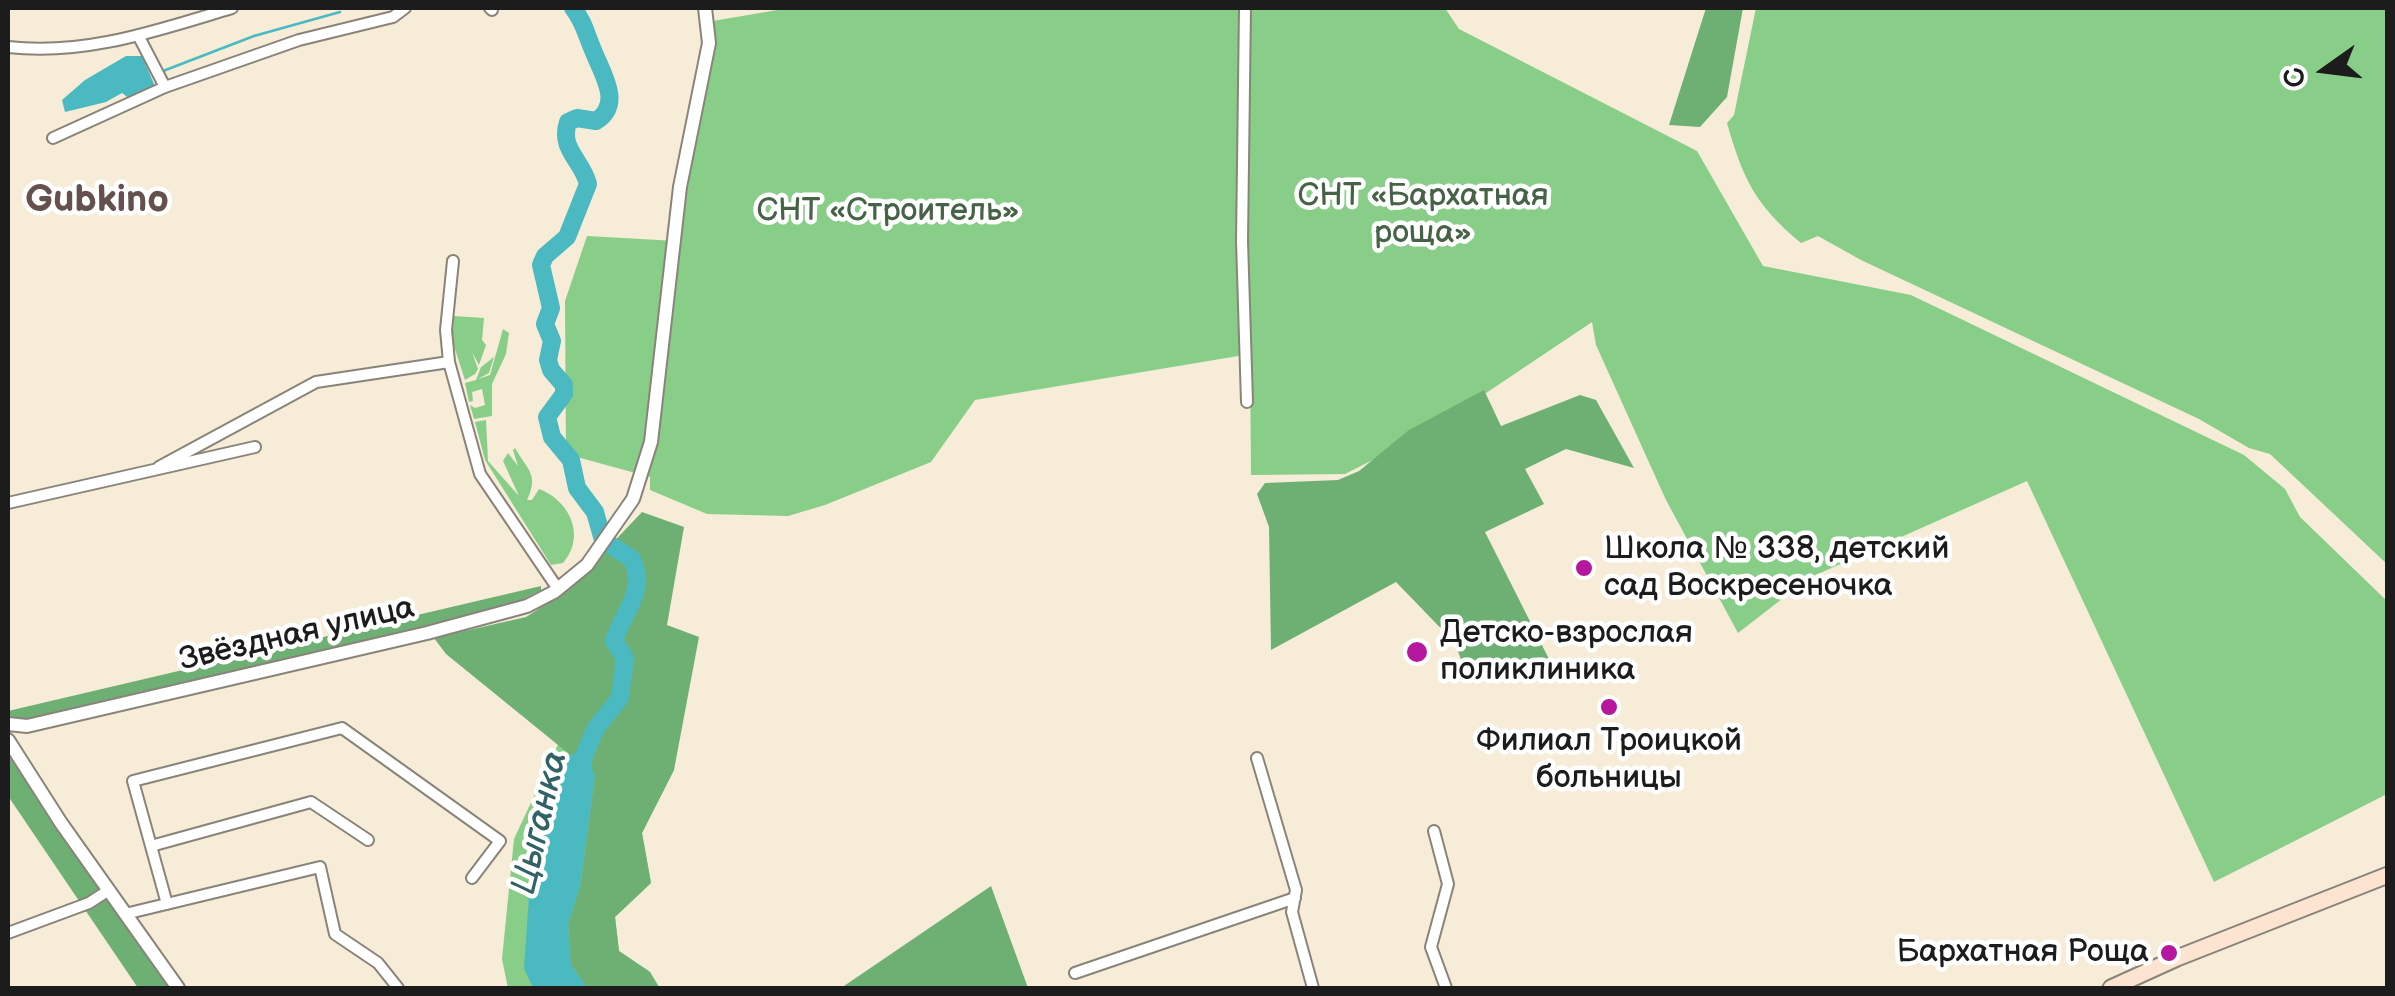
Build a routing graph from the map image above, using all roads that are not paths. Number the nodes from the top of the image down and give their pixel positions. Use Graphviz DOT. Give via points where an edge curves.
graph roads {
  1 [pos="232,8"];
  2 [pos="405,8"];
  3 [pos="706,8"];
  4 [pos="1244,8"];
  5 [pos="138,35"];
  6 [pos="8,47"];
  7 [pos="165,87"];
  8 [pos="53,138"];
  9 [pos="453,262"];
  10 [pos="448,362"];
  11 [pos="1247,402"];
  12 [pos="255,446"];
  13 [pos="159,467"];
  14 [pos="8,503"];
  15 [pos="558,589"];
  16 [pos="8,724"];
  17 [pos="27,726"];
  18 [pos="12,751"];
  19 [pos="1257,758"];
  20 [pos="1434,831"];
  21 [pos="368,840"];
  22 [pos="151,846"];
  23 [pos="2388,875"];
  24 [pos="472,878"];
  25 [pos="108,890"];
  26 [pos="1295,898"];
  27 [pos="167,904"];
  28 [pos="125,914"];
  29 [pos="8,933"];
  30 [pos="1075,973"];
  31 [pos="178,988"];
  32 [pos="398,988"];
  33 [pos="1313,988"];
  34 [pos="1446,988"];
  35 [pos="2111,988"];
  1 -- 5 [label="street"];
  2 -- 7 [label="street" via="394,17 300,40"];
  3 -- 15 [label="street, Звёздная улица" via="709,43 680,187 651,442 633,499 587,565"];
  4 -- 11 [label="street"];
  5 -- 6 [label="street" via="62,50"];
  5 -- 7 [label="street"];
  7 -- 8 [label="street"];
  9 -- 10 [label="street"];
  10 -- 13 [label="street" via="316,382"];
  10 -- 15 [label="street" via="480,474"];
  12 -- 13 [label="street"];
  13 -- 14 [label="street"];
  15 -- 17 [label="street, Звёздная улица" via="527,606 427,633"];
  16 -- 17 [label="street, Звёздная улица"];
  17 -- 18 [label="street"];
  18 -- 25 [label="street"];
  19 -- 26 [label="street"];
  20 -- 34 [label="street" via="1448,884 1431,947"];
  21 -- 22 [label="street" via="311,802"];
  22 -- 24 [label="street" via="132,781 342,728 500,841"];
  22 -- 27 [label="street"];
  23 -- 35 [label="main road"];
  25 -- 28 [label="street"];
  25 -- 29 [label="street"];
  26 -- 30 [label="street"];
  26 -- 33 [label="street" via="1292,912"];
  27 -- 28 [label="street"];
  27 -- 32 [label="street" via="320,867 335,934 378,963"];
  28 -- 31 [label="street"];
}
